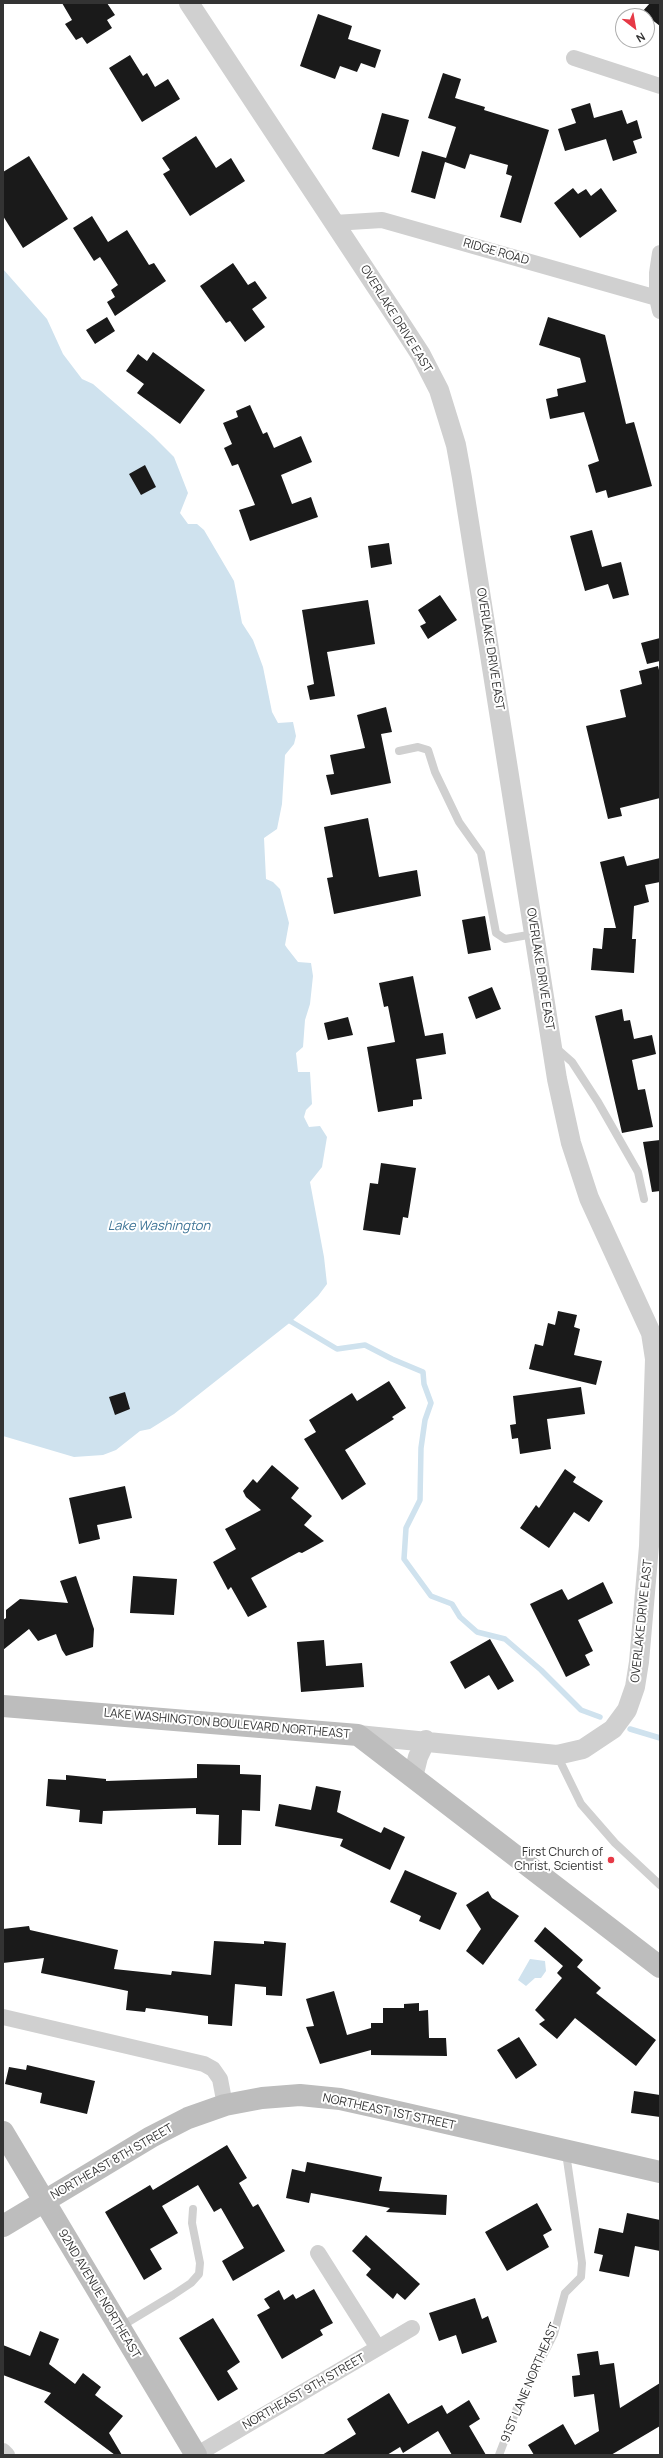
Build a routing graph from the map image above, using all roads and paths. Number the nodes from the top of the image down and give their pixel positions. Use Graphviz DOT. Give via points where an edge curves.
graph roads {
  1 [pos="189,3"];
  2 [pos="574,58"];
  3 [pos="660,86"];
  4 [pos="334,223"];
  5 [pos="660,253"];
  6 [pos="659,304"];
  7 [pos="399,752"];
  8 [pos="535,934"];
  9 [pos="552,1044"];
  10 [pos="644,1199"];
  11 [pos="655,1333"];
  12 [pos="3,1706"];
  13 [pos="358,1735"];
  14 [pos="426,1740"];
  15 [pos="557,1755"];
  16 [pos="413,1777"];
  17 [pos="660,1885"];
  18 [pos="660,1967"];
  19 [pos="3,2017"];
  20 [pos="225,2105"];
  21 [pos="3,2132"];
  22 [pos="566,2152"];
  23 [pos="660,2172"];
  24 [pos="44,2202"];
  25 [pos="193,2209"];
  26 [pos="3,2226"];
  27 [pos="318,2253"];
  28 [pos="120,2327"];
  29 [pos="412,2328"];
  30 [pos="378,2348"];
  31 [pos="3,2451"];
  32 [pos="7,2455"];
  33 [pos="196,2455"];
  34 [pos="499,2455"];
  1 -- 4 [label="street, OVERLAKE DRIVE EAST"];
  2 -- 3 [label="street"];
  4 -- 6 [label="street, RIDGE ROAD" via="382,220"];
  4 -- 8 [label="street, OVERLAKE DRIVE EAST" via="421,355 439,390 456,445"];
  5 -- 6 [label="street" via="657,273"];
  7 -- 8 [label="lane" via="418,747 428,750 435,772 459,822 481,853 496,933 505,939"];
  8 -- 9 [label="street, OVERLAKE DRIVE EAST"];
  9 -- 10 [label="lane" via="572,1062 598,1102 638,1172"];
  9 -- 11 [label="street, OVERLAKE DRIVE EAST" via="571,1143 589,1198"];
  11 -- 15 [label="street, OVERLAKE DRIVE EAST" via="650,1546 635,1687 627,1710 613,1730 583,1749"];
  12 -- 13 [label="main road, LAKE WASHINGTON BOULEVARD NORTHEAST"];
  13 -- 14 [label="street, OVERLAKE DRIVE EAST"];
  13 -- 16 [label="main road, LAKE WASHINGTON BOULEVARD NORTHEAST"];
  14 -- 15 [label="street, OVERLAKE DRIVE EAST"];
  14 -- 16 [label="street"];
  15 -- 17 [label="lane" via="581,1804 615,1843"];
  16 -- 18 [label="main road, LAKE WASHINGTON BOULEVARD NORTHEAST"];
  19 -- 20 [label="street" via="204,2064 213,2069 220,2079"];
  20 -- 22 [label="main road, NORTHEAST 1ST STREET" via="262,2098 300,2095 340,2099"];
  20 -- 24 [label="main road, NORTHEAST 8TH STREET" via="188,2118 151,2137"];
  21 -- 24 [label="main road, 92ND AVENUE NORTHEAST"];
  22 -- 23 [label="main road, NORTHEAST 1ST STREET"];
  22 -- 34 [label="lane, 91ST LANE NORTHEAST" via="582,2263 581,2277 565,2294 554,2334 519,2403"];
  24 -- 26 [label="main road, NORTHEAST 8TH STREET"];
  24 -- 28 [label="main road, 92ND AVENUE NORTHEAST"];
  25 -- 28 [label="lane" via="192,2223 200,2263 199,2274 173,2295"];
  27 -- 30 [label="street"];
  28 -- 33 [label="main road, 92ND AVENUE NORTHEAST"];
  29 -- 30 [label="street, NORTHEAST 9TH STREET"];
  30 -- 33 [label="street, NORTHEAST 9TH STREET"];
  31 -- 32 [label="street"];
}
